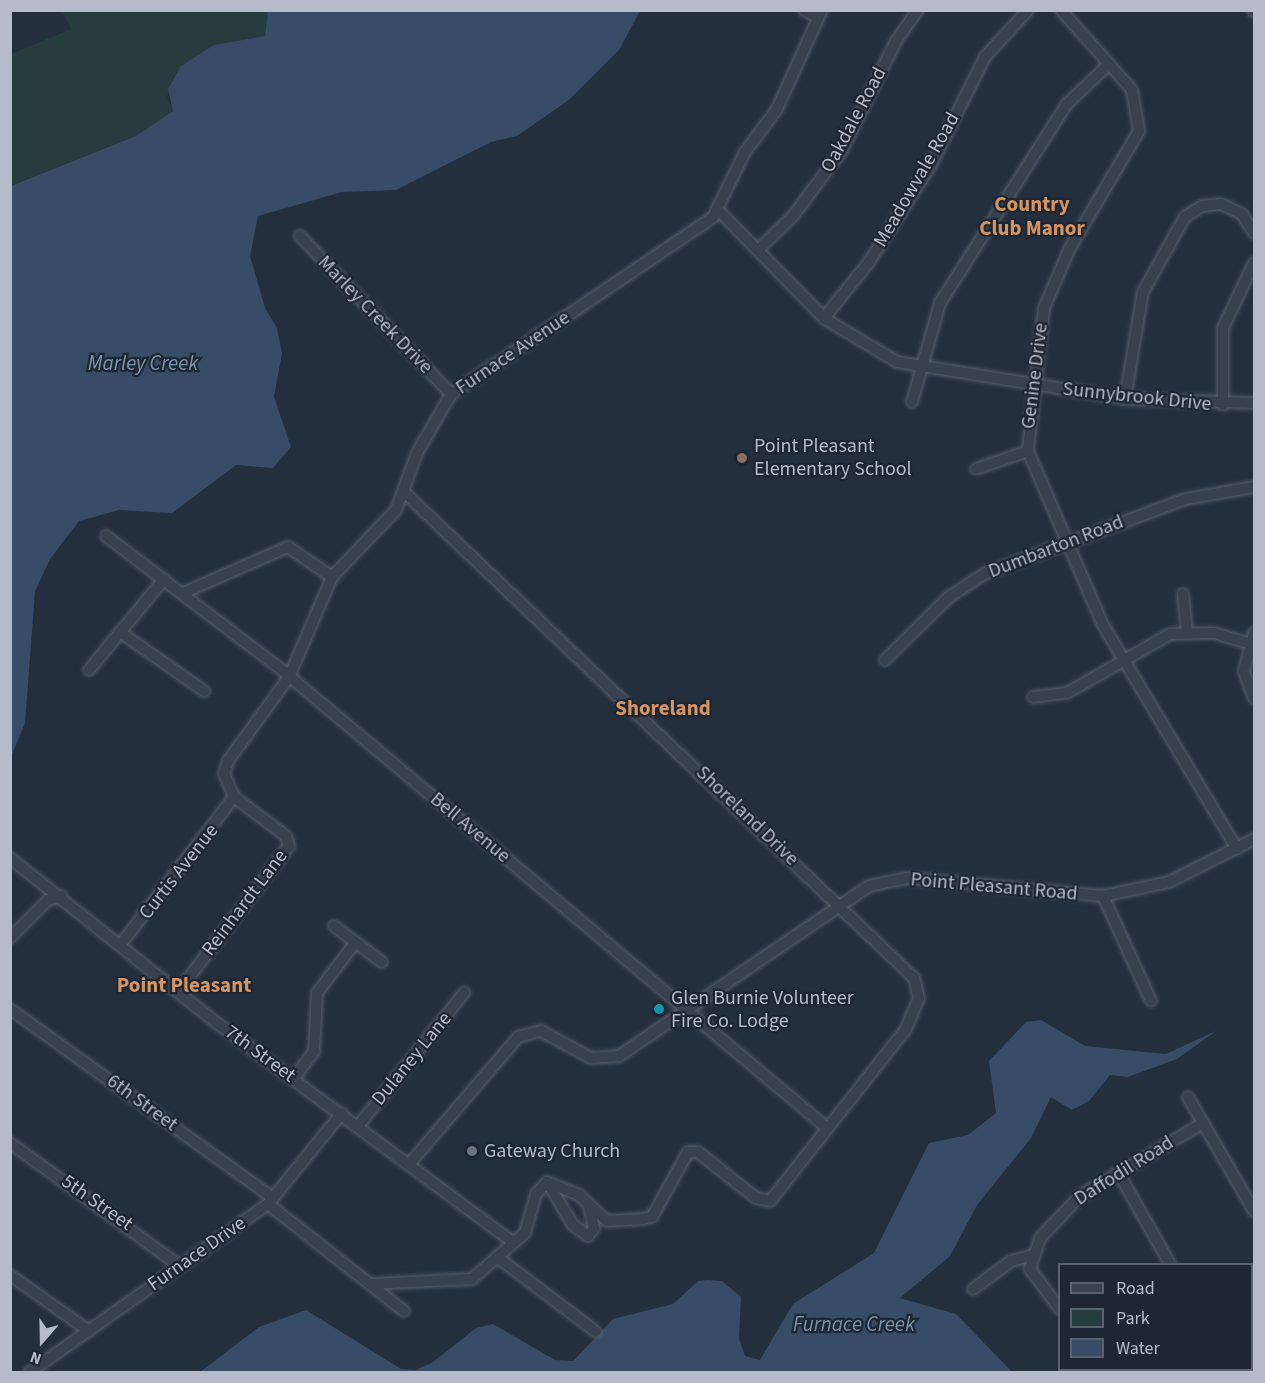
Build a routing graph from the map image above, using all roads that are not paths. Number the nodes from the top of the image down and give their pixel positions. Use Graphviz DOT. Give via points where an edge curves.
graph roads {
  1 [pos="804,10"];
  2 [pos="918,10"];
  3 [pos="1028,10"];
  4 [pos="1062,10"];
  5 [pos="820,14"];
  6 [pos="1109,64"];
  7 [pos="719,211"];
  8 [pos="1254,233"];
  9 [pos="300,236"];
  10 [pos="758,250"];
  11 [pos="1254,263"];
  12 [pos="824,318"];
  13 [pos="919,369"];
  14 [pos="1031,385"];
  15 [pos="451,394"];
  16 [pos="1125,399"];
  17 [pos="912,402"];
  18 [pos="1254,403"];
  19 [pos="1223,405"];
  20 [pos="1028,451"];
  21 [pos="976,470"];
  22 [pos="1254,487"];
  23 [pos="406,494"];
  24 [pos="106,536"];
  25 [pos="1070,540"];
  26 [pos="332,577"];
  27 [pos="164,579"];
  28 [pos="183,592"];
  29 [pos="1183,594"];
  30 [pos="1187,631"];
  31 [pos="120,632"];
  32 [pos="1254,633"];
  33 [pos="1253,645"];
  34 [pos="1123,659"];
  35 [pos="885,660"];
  36 [pos="89,670"];
  37 [pos="289,677"];
  38 [pos="204,691"];
  39 [pos="1033,697"];
  40 [pos="1254,698"];
  41 [pos="234,797"];
  42 [pos="1254,839"];
  43 [pos="1237,849"];
  44 [pos="10,858"];
  45 [pos="61,896"];
  46 [pos="1102,896"];
  47 [pos="839,904"];
  48 [pos="334,926"];
  49 [pos="10,938"];
  50 [pos="355,943"];
  51 [pos="121,944"];
  52 [pos="382,962"];
  53 [pos="178,992"];
  54 [pos="464,993"];
  55 [pos="1151,1001"];
  56 [pos="10,1009"];
  57 [pos="686,1011"];
  58 [pos="294,1078"];
  59 [pos="1188,1097"];
  60 [pos="342,1113"];
  61 [pos="1203,1123"];
  62 [pos="359,1125"];
  63 [pos="827,1128"];
  64 [pos="10,1143"];
  65 [pos="411,1162"];
  66 [pos="1118,1172"];
  67 [pos="547,1182"];
  68 [pos="270,1201"];
  69 [pos="588,1203"];
  70 [pos="1254,1212"];
  71 [pos="514,1243"];
  72 [pos="1033,1255"];
  73 [pos="497,1257"];
  74 [pos="1169,1263"];
  75 [pos="180,1266"];
  76 [pos="10,1275"];
  77 [pos="371,1284"];
  78 [pos="973,1289"];
  79 [pos="1058,1308"];
  80 [pos="404,1311"];
  81 [pos="89,1331"];
  82 [pos="596,1332"];
  83 [pos="30,1372"];
  1 -- 5 [label="street"];
  2 -- 10 [label="street, Oakdale Road" via="896,41 836,160 793,216"];
  3 -- 12 [label="street, Meadowvale Road" via="985,57 915,192 869,262"];
  4 -- 6 [label="street, Genine Drive"];
  5 -- 7 [label="street, Furnace Avenue" via="777,109 745,152"];
  6 -- 13 [label="street" via="1066,105 940,303"];
  6 -- 14 [label="street, Genine Drive" via="1132,90 1139,131 1054,278"];
  7 -- 10 [label="street, Sunnybrook Drive"];
  7 -- 15 [label="street, Furnace Avenue" via="690,237"];
  8 -- 16 [label="street" via="1242,214 1221,204 1202,206 1185,218 1143,292"];
  9 -- 15 [label="street, Marley Creek Drive"];
  10 -- 12 [label="street, Sunnybrook Drive"];
  11 -- 19 [label="street" via="1223,328"];
  12 -- 13 [label="street, Sunnybrook Drive" via="860,345"];
  13 -- 14 [label="street, Sunnybrook Drive"];
  13 -- 17 [label="street"];
  14 -- 16 [label="street, Sunnybrook Drive"];
  14 -- 20 [label="street, Genine Drive"];
  15 -- 23 [label="street, Furnace Avenue" via="417,453"];
  16 -- 19 [label="street, Sunnybrook Drive"];
  18 -- 19 [label="street, Sunnybrook Drive"];
  20 -- 21 [label="street"];
  20 -- 25 [label="street, Genine Drive"];
  22 -- 25 [label="street, Dumbarton Road" via="1216,490"];
  23 -- 26 [label="street, Furnace Avenue"];
  23 -- 47 [label="street, Shoreland Drive"];
  24 -- 27 [label="street, Bell Avenue"];
  25 -- 34 [label="street, Genine Drive" via="1103,625"];
  25 -- 35 [label="street, Dumbarton Road" via="967,584"];
  26 -- 28 [label="street" via="288,547"];
  26 -- 37 [label="street, Furnace Avenue"];
  27 -- 28 [label="street, Bell Avenue"];
  27 -- 31 [label="street"];
  28 -- 37 [label="street, Bell Avenue"];
  29 -- 30 [label="street"];
  30 -- 33 [label="street"];
  30 -- 34 [label="street" via="1154,640"];
  31 -- 36 [label="street"];
  31 -- 38 [label="street"];
  32 -- 33 [label="street"];
  33 -- 40 [label="street" via="1244,671"];
  34 -- 39 [label="street" via="1067,693"];
  34 -- 43 [label="street, Genine Drive"];
  37 -- 41 [label="street, Furnace Avenue" via="228,760 224,774"];
  37 -- 57 [label="street, Bell Avenue"];
  41 -- 51 [label="street, Curtis Avenue"];
  41 -- 53 [label="street, Reinhardt Lane" via="286,836 289,846"];
  42 -- 43 [label="street, Point Pleasant Road"];
  43 -- 46 [label="street, Point Pleasant Road" via="1168,882"];
  44 -- 45 [label="street, 7th Street"];
  45 -- 49 [label="street" via="48,900"];
  45 -- 51 [label="street, 7th Street"];
  46 -- 47 [label="street, Point Pleasant Road" via="906,878 869,886"];
  46 -- 55 [label="street"];
  47 -- 57 [label="street, Point Pleasant Road"];
  47 -- 63 [label="street, Shoreland Drive" via="914,978 919,998 906,1029"];
  48 -- 50 [label="street"];
  50 -- 52 [label="street"];
  50 -- 58 [label="street" via="317,993 314,1051"];
  51 -- 53 [label="street, 7th Street"];
  53 -- 58 [label="street, 7th Street"];
  54 -- 62 [label="street, Dulaney Lane"];
  56 -- 68 [label="street, 6th Street"];
  57 -- 63 [label="street, Bell Avenue"];
  57 -- 65 [label="street, Point Pleasant Road" via="628,1051 601,1060 551,1034 526,1032"];
  58 -- 60 [label="street, 7th Street"];
  59 -- 61 [label="street"];
  60 -- 62 [label="street, 7th Street"];
  60 -- 68 [label="street, Furnace Drive"];
  61 -- 66 [label="street, Daffodil Road"];
  61 -- 70 [label="street"];
  62 -- 65 [label="street, 7th Street"];
  63 -- 69 [label="street, Shoreland Drive" via="767,1202 698,1152 688,1152 652,1217 606,1221"];
  64 -- 75 [label="street, 5th Street"];
  65 -- 71 [label="street, 7th Street"];
  66 -- 72 [label="street, Daffodil Road" via="1065,1208"];
  66 -- 74 [label="street"];
  67 -- 69 [label="street"];
  67 -- 69 [label="street" via="573,1225 588,1236 594,1221"];
  67 -- 71 [label="street" via="536,1194 533,1222"];
  68 -- 75 [label="street, Furnace Drive"];
  68 -- 77 [label="street, 6th Street"];
  71 -- 73 [label="street"];
  72 -- 78 [label="street" via="1011,1261"];
  72 -- 79 [label="street" via="1030,1269"];
  73 -- 77 [label="street" via="461,1282"];
  73 -- 82 [label="street"];
  75 -- 81 [label="street, Furnace Drive"];
  76 -- 81 [label="street"];
  77 -- 80 [label="street, 6th Street"];
  81 -- 83 [label="street, Furnace Drive"];
}
